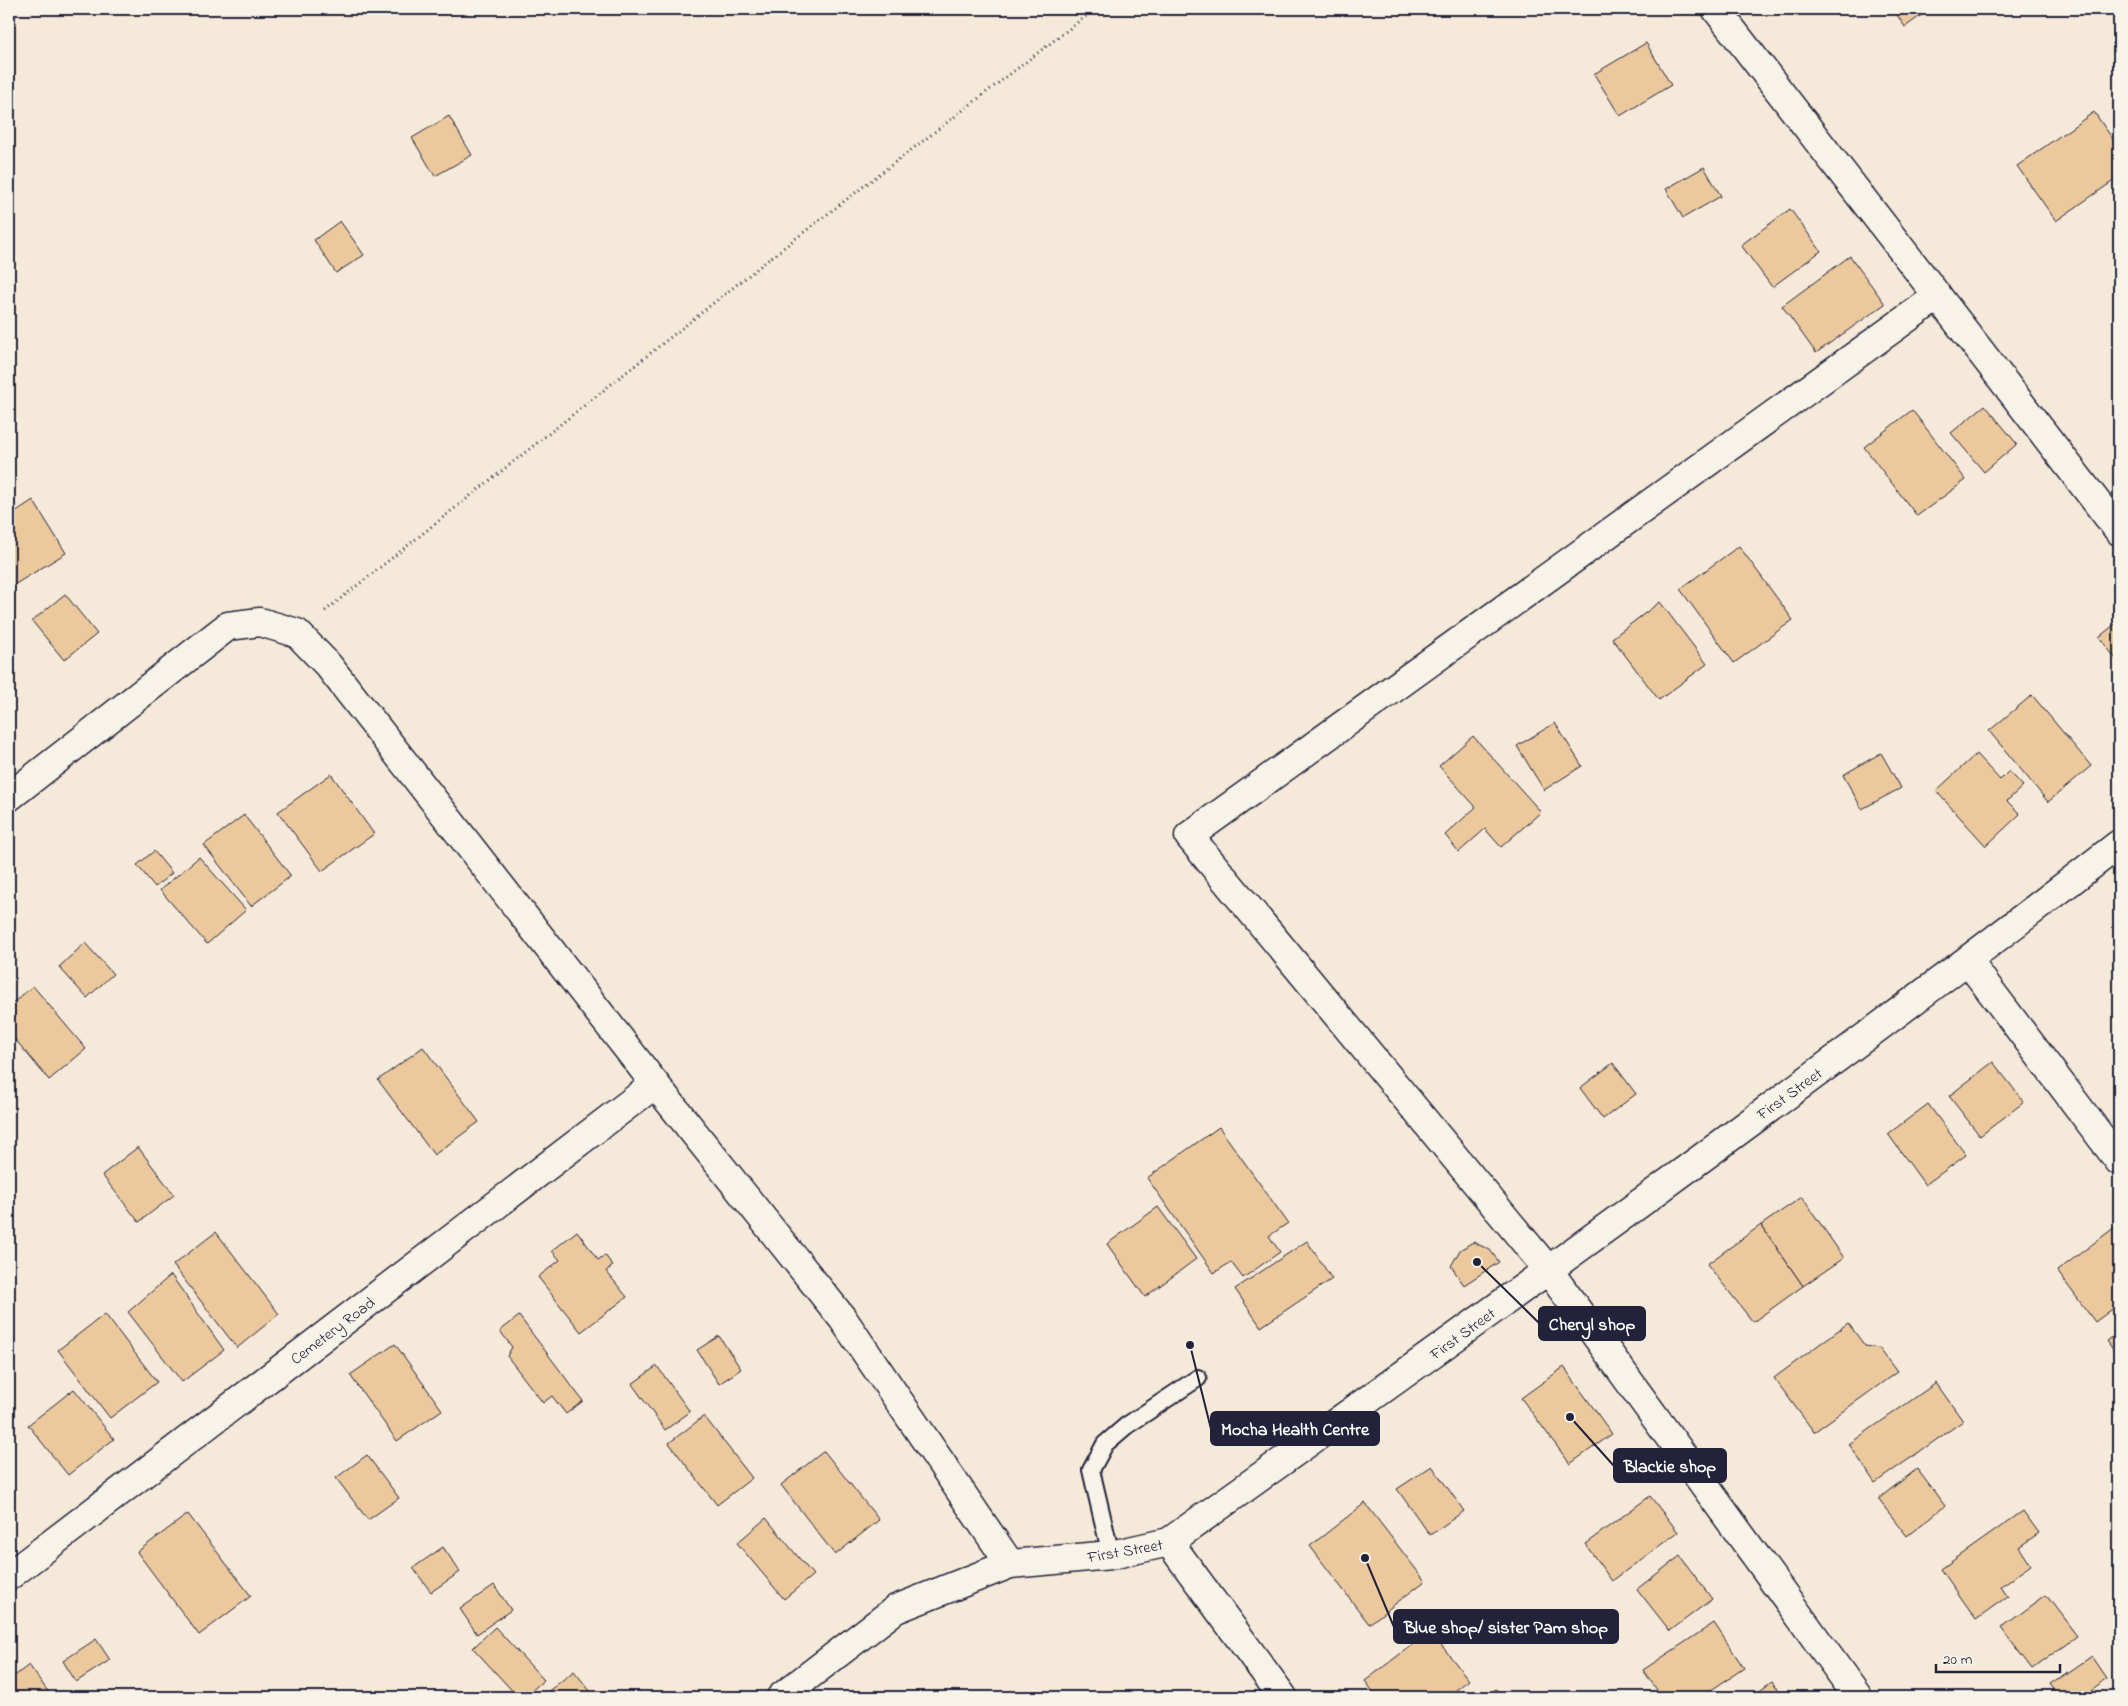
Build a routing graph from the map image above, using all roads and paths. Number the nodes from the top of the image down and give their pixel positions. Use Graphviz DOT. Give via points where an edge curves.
graph roads {
  1 [pos="1095,9"];
  2 [pos="1716,9"];
  3 [pos="1938,296"];
  4 [pos="2119,531"];
  5 [pos="297,633"];
  6 [pos="9,797"];
  7 [pos="2119,844"];
  8 [pos="1968,961"];
  9 [pos="655,1084"];
  10 [pos="2119,1161"];
  11 [pos="1549,1271"];
  12 [pos="1198,1378"];
  13 [pos="1169,1542"];
  14 [pos="1111,1555"];
  15 [pos="1010,1564"];
  16 [pos="9,1576"];
  17 [pos="781,1697"];
  18 [pos="1283,1697"];
  19 [pos="1858,1697"];
  1 -- 5 [label="path" via="778,252"];
  2 -- 3 [label="street"];
  3 -- 4 [label="street"];
  3 -- 11 [label="street" via="1190,836"];
  5 -- 6 [label="street" via="260,622 228,626"];
  5 -- 9 [label="street" via="328,665"];
  7 -- 8 [label="street, First Street"];
  8 -- 10 [label="street"];
  8 -- 11 [label="street, First Street"];
  9 -- 15 [label="street" via="843,1319"];
  9 -- 16 [label="street, Cemetery Road"];
  11 -- 13 [label="street, First Street"];
  11 -- 19 [label="street"];
  12 -- 14 [label="lane" via="1126,1426 1105,1444 1092,1470"];
  13 -- 14 [label="street, First Street"];
  13 -- 18 [label="street"];
  14 -- 15 [label="street, First Street"];
  15 -- 17 [label="street, First Street" via="896,1609"];
}
